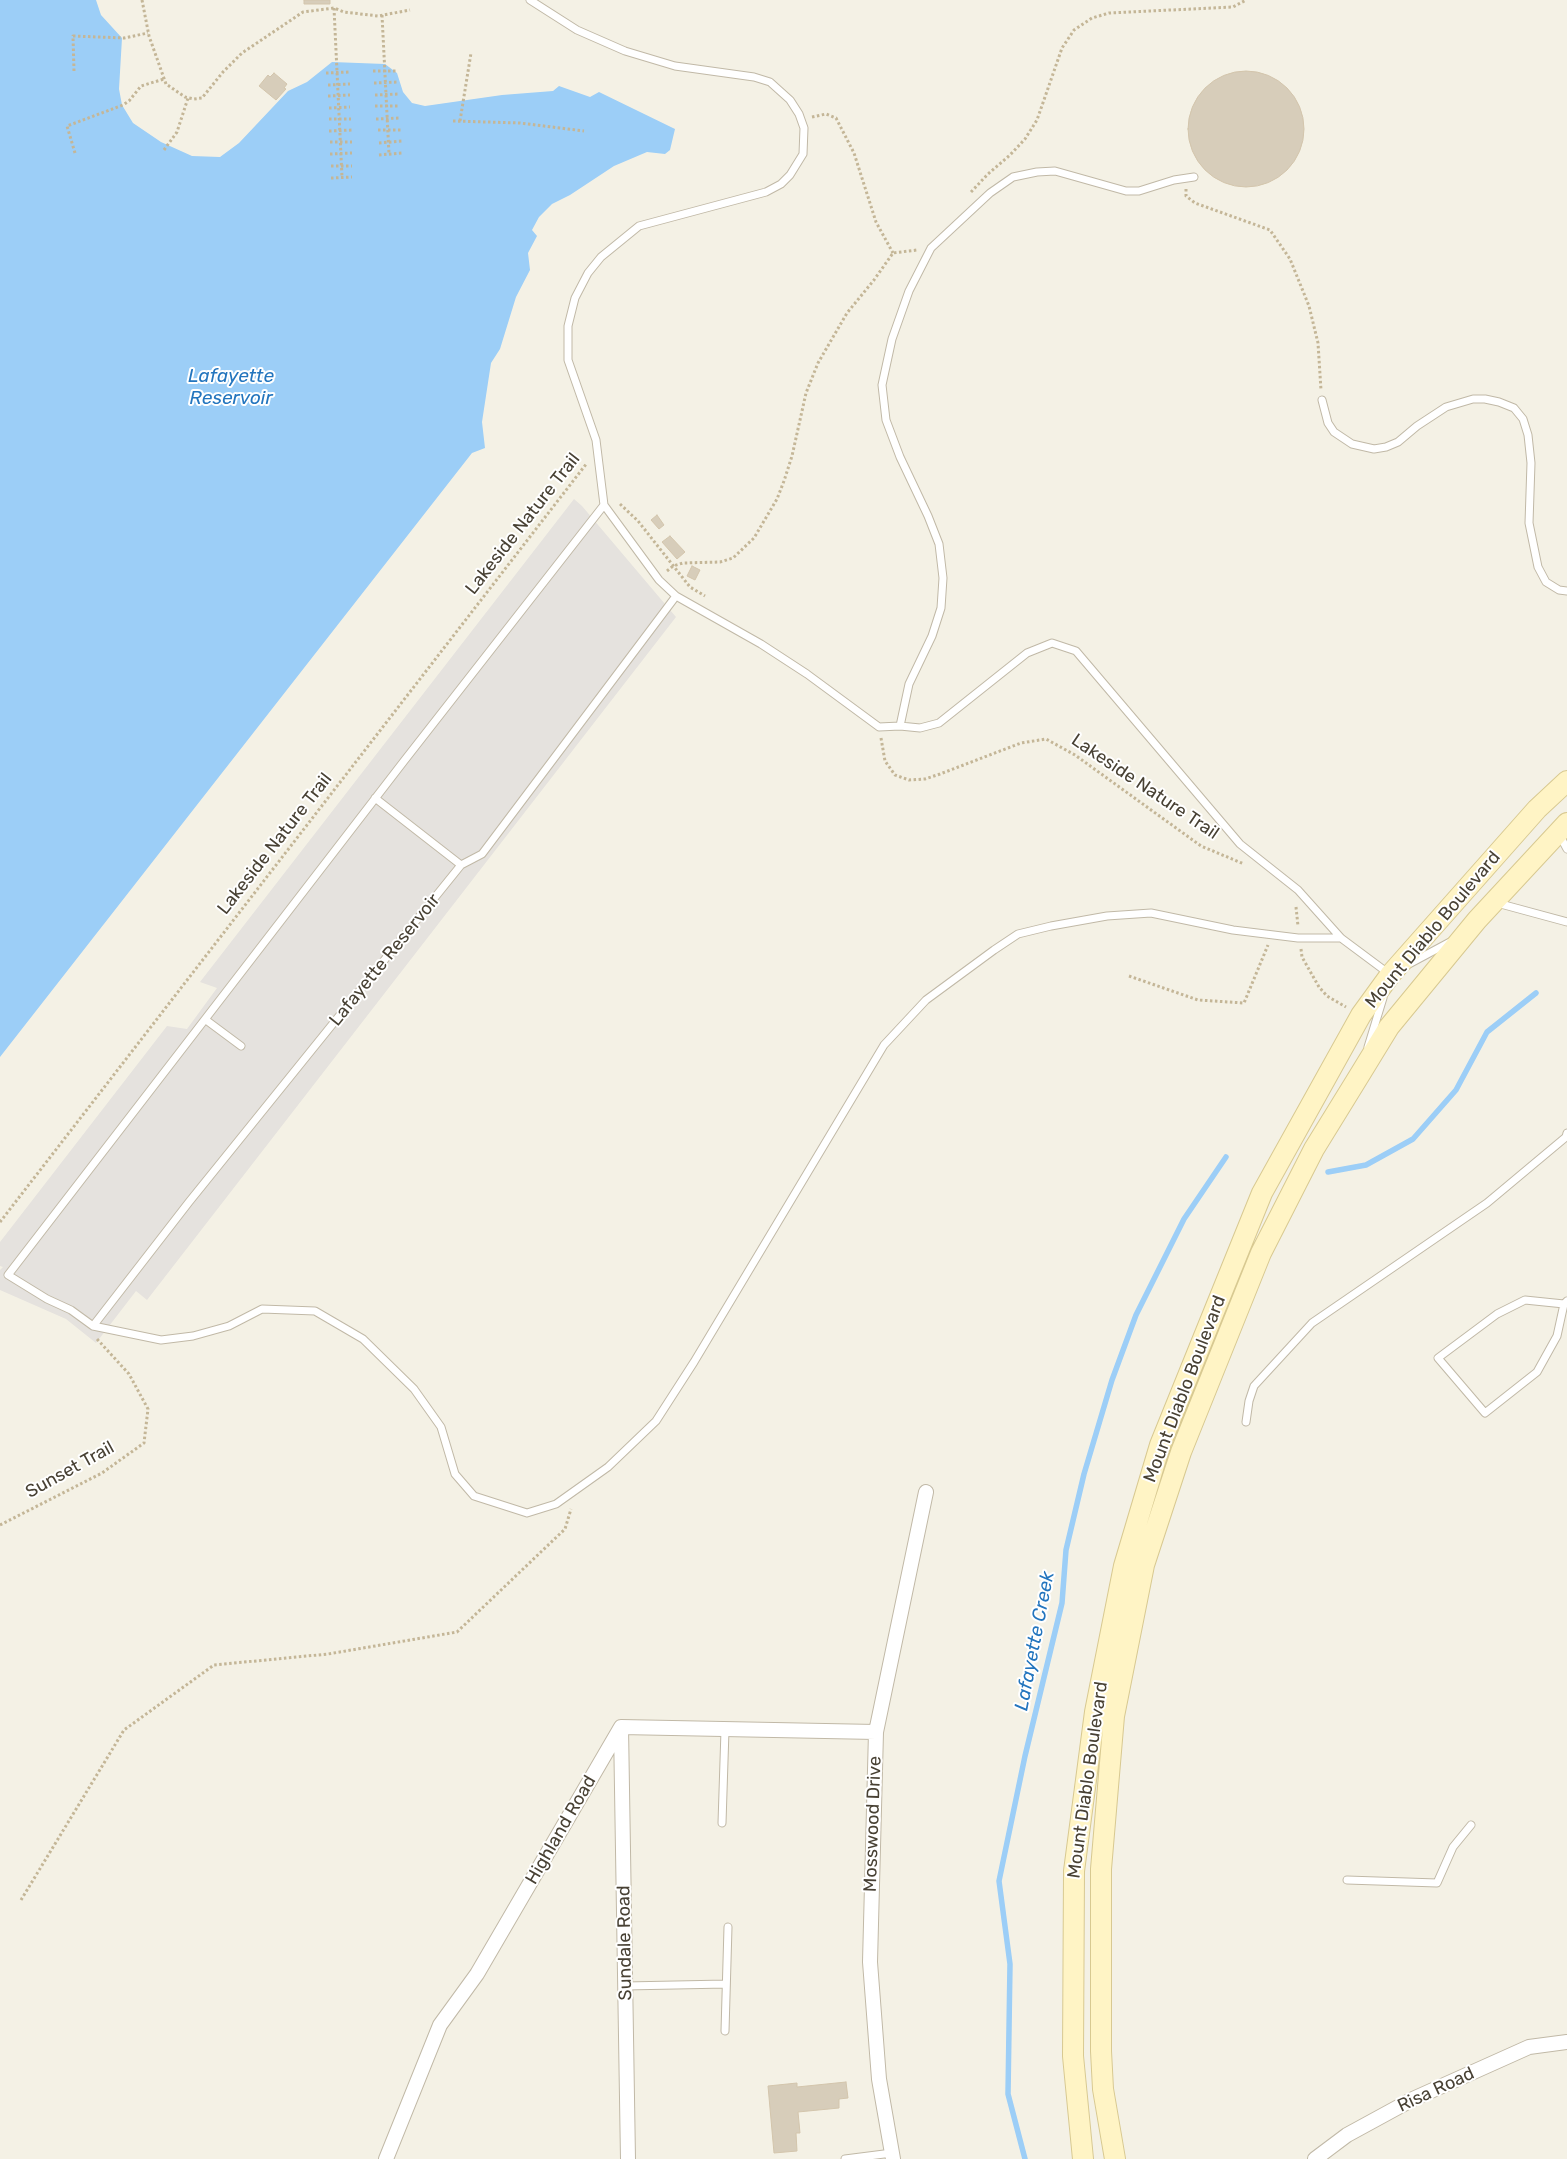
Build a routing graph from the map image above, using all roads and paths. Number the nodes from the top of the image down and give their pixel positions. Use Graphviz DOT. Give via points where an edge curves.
graph roads {
  1 [pos="142,0"];
  2 [pos="530,0"];
  3 [pos="334,8"];
  4 [pos="410,10"];
  5 [pos="382,15"];
  6 [pos="149,33"];
  7 [pos="471,53"];
  8 [pos="373,71"];
  9 [pos="396,71"];
  10 [pos="74,72"];
  11 [pos="349,72"];
  12 [pos="326,73"];
  13 [pos="164,79"];
  14 [pos="398,82"];
  15 [pos="374,83"];
  16 [pos="350,84"];
  17 [pos="328,85"];
  18 [pos="399,94"];
  19 [pos="375,95"];
  20 [pos="328,96"];
  21 [pos="350,96"];
  22 [pos="188,98"];
  23 [pos="375,106"];
  24 [pos="399,106"];
  25 [pos="350,107"];
  26 [pos="329,108"];
  27 [pos="799,114"];
  28 [pos="400,118"];
  29 [pos="330,119"];
  30 [pos="351,119"];
  31 [pos="376,119"];
  32 [pos="453,121"];
  33 [pos="460,122"];
  34 [pos="352,130"];
  35 [pos="378,130"];
  36 [pos="401,130"];
  37 [pos="329,131"];
  38 [pos="584,131"];
  39 [pos="402,141"];
  40 [pos="330,142"];
  41 [pos="352,142"];
  42 [pos="378,142"];
  43 [pos="164,150"];
  44 [pos="75,153"];
  45 [pos="402,153"];
  46 [pos="330,154"];
  47 [pos="352,154"];
  48 [pos="379,154"];
  49 [pos="389,154"];
  50 [pos="331,166"];
  51 [pos="352,166"];
  52 [pos="342,177"];
  53 [pos="352,177"];
  54 [pos="1190,177"];
  55 [pos="331,178"];
  56 [pos="893,253"];
  57 [pos="1322,400"];
  58 [pos="597,450"];
  59 [pos="619,502"];
  60 [pos="604,505"];
  61 [pos="1567,591"];
  62 [pos="676,596"];
  63 [pos="706,597"];
  64 [pos="900,726"];
  65 [pos="879,728"];
  66 [pos="1567,781"];
  67 [pos="375,798"];
  68 [pos="1563,827"];
  69 [pos="1567,849"];
  70 [pos="461,865"];
  71 [pos="1253,868"];
  72 [pos="1493,902"];
  73 [pos="1296,904"];
  74 [pos="1567,922"];
  75 [pos="1466,933"];
  76 [pos="1272,935"];
  77 [pos="1298,938"];
  78 [pos="1341,938"];
  79 [pos="1390,975"];
  80 [pos="1129,976"];
  81 [pos="1361,1015"];
  82 [pos="206,1020"];
  83 [pos="241,1046"];
  84 [pos="1358,1076"];
  85 [pos="1567,1136"];
  86 [pos="0,1222"];
  87 [pos="1565,1303"];
  88 [pos="71,1310"];
  89 [pos="93,1326"];
  90 [pos="1246,1422"];
  91 [pos="577,1489"];
  92 [pos="926,1492"];
  93 [pos="0,1525"];
  94 [pos="621,1728"];
  95 [pos="726,1730"];
  96 [pos="876,1732"];
  97 [pos="722,1823"];
  98 [pos="1471,1825"];
  99 [pos="1347,1880"];
  100 [pos="21,1900"];
  101 [pos="728,1927"];
  102 [pos="726,1984"];
  103 [pos="626,1986"];
  104 [pos="725,2031"];
  105 [pos="1567,2042"];
  106 [pos="892,2156"];
  107 [pos="386,2159"];
  108 [pos="628,2159"];
  109 [pos="845,2159"];
  110 [pos="1083,2159"];
  111 [pos="1115,2159"];
  112 [pos="1315,2159"];
  1 -- 6 [label="path"];
  2 -- 27 [label="lane" via="577,30 625,50 675,66 770,82"];
  3 -- 5 [label="path" via="344,12"];
  3 -- 22 [label="path" via="303,12 242,53 202,98"];
  3 -- 52 [label="path"];
  4 -- 5 [label="path"];
  5 -- 49 [label="path"];
  6 -- 10 [label="path" via="124,38 73,36"];
  6 -- 13 [label="path"];
  7 -- 33 [label="path"];
  8 -- 9 [label="path"];
  11 -- 12 [label="path"];
  13 -- 22 [label="path" via="166,84"];
  13 -- 44 [label="path" via="141,86 123,105 67,126"];
  14 -- 15 [label="path"];
  16 -- 17 [label="path"];
  18 -- 19 [label="path"];
  20 -- 21 [label="path"];
  22 -- 43 [label="path" via="177,132"];
  23 -- 24 [label="path"];
  25 -- 26 [label="path"];
  27 -- 56 [label="path" via="811,117 826,114 836,118 854,153 876,222"];
  27 -- 58 [label="lane" via="804,128 802,154 790,176 781,184 766,192 639,226 601,257 588,273 574,298 568,326 568,360 594,432"];
  28 -- 31 [label="path"];
  29 -- 30 [label="path"];
  32 -- 33 [label="path"];
  33 -- 38 [label="path" via="520,123"];
  34 -- 37 [label="path"];
  35 -- 36 [label="path"];
  39 -- 42 [label="path"];
  40 -- 41 [label="path"];
  45 -- 49 [label="path"];
  46 -- 47 [label="path"];
  48 -- 49 [label="path"];
  50 -- 51 [label="path"];
  52 -- 53 [label="path"];
  52 -- 55 [label="path"];
  54 -- 57 [label="path" via="1186,196 1195,203 1270,230 1290,259 1309,306 1318,343"];
  54 -- 64 [label="lane" via="1139,191 1126,191 1055,171 1013,177 980,202 931,248 909,291 892,339 882,385 886,420 939,544 943,578 941,608 932,636 909,684"];
  57 -- 61 [label="lane" via="1334,432 1352,444 1374,449 1398,442 1446,407 1473,399 1499,402 1514,408 1524,419 1528,435 1531,463 1529,523 1538,567 1546,582"];
  58 -- 60 [label="lane"];
  58 -- 86 [label="path, Lakeside Nature Trail"];
  59 -- 63 [label="path" via="690,586"];
  60 -- 62 [label="lane" via="659,580"];
  60 -- 67 [label="lane"];
  62 -- 65 [label="lane" via="769,649"];
  62 -- 70 [label="lane, Lafayette Reservoir" via="482,854"];
  64 -- 65 [label="lane"];
  64 -- 78 [label="lane" via="920,728 939,723 1027,653 1052,643 1076,651 1240,844 1298,890"];
  65 -- 71 [label="path, Lakeside Nature Trail" via="885,762 895,775 909,780 940,774 1021,743 1046,740 1075,755 1201,846"];
  66 -- 79 [label="main road, Mount Diablo Boulevard" via="1537,809"];
  67 -- 70 [label="lane"];
  67 -- 82 [label="lane"];
  68 -- 69 [label="lane"];
  68 -- 72 [label="main road, Mount Diablo Boulevard"];
  70 -- 89 [label="lane, Lafayette Reservoir"];
  72 -- 74 [label="lane"];
  72 -- 75 [label="main road, Mount Diablo Boulevard"];
  73 -- 77 [label="path"];
  75 -- 79 [label="lane"];
  75 -- 84 [label="main road, Mount Diablo Boulevard" via="1389,1027"];
  76 -- 77 [label="lane"];
  76 -- 80 [label="path" via="1244,1003 1198,1000"];
  76 -- 91 [label="lane" via="1151,913 1107,916 1050,926 1018,934 926,1000 884,1045 656,1421 608,1467"];
  77 -- 78 [label="lane"];
  77 -- 81 [label="path" via="1302,958 1318,987 1327,996"];
  78 -- 79 [label="lane"];
  79 -- 81 [label="main road, Mount Diablo Boulevard"];
  79 -- 84 [label="lane"];
  81 -- 110 [label="main road, Mount Diablo Boulevard" via="1262,1193 1160,1445 1124,1566 1095,1712 1074,1871 1073,2056"];
  82 -- 83 [label="lane"];
  82 -- 88 [label="lane" via="8,1276"];
  84 -- 111 [label="main road, Mount Diablo Boulevard" via="1314,1149 1260,1253 1181,1452 1144,1565 1114,1716 1101,1869 1100,2051"];
  85 -- 90 [label="lane" via="1487,1203 1312,1322 1254,1386"];
  87 -- 87 [label="lane" via="1557,1336 1537,1372 1485,1413 1438,1358 1497,1314 1525,1300"];
  88 -- 89 [label="lane"];
  88 -- 93 [label="path, Sunset Trail" via="129,1374 148,1409 144,1443 102,1473"];
  89 -- 91 [label="lane" via="161,1340 229,1326 262,1309 315,1311 363,1339 414,1389 441,1427 455,1474 474,1496 527,1513 556,1504"];
  91 -- 100 [label="path" via="565,1529 457,1632 328,1654 214,1665 124,1730"];
  92 -- 96 [label="street, Mosswood Drive"];
  94 -- 95 [label="street"];
  94 -- 103 [label="street, Sundale Road"];
  94 -- 107 [label="street, Highland Road" via="477,1974 440,2025"];
  95 -- 96 [label="street"];
  95 -- 97 [label="lane"];
  96 -- 106 [label="street, Mosswood Drive" via="870,1962 879,2079"];
  98 -- 99 [label="lane" via="1453,1847 1437,1884"];
  101 -- 102 [label="lane"];
  102 -- 103 [label="lane"];
  102 -- 104 [label="lane"];
  103 -- 108 [label="street, Sundale Road"];
  105 -- 112 [label="street, Risa Road" via="1529,2047 1413,2099 1347,2135"];
  106 -- 109 [label="lane"];
}
